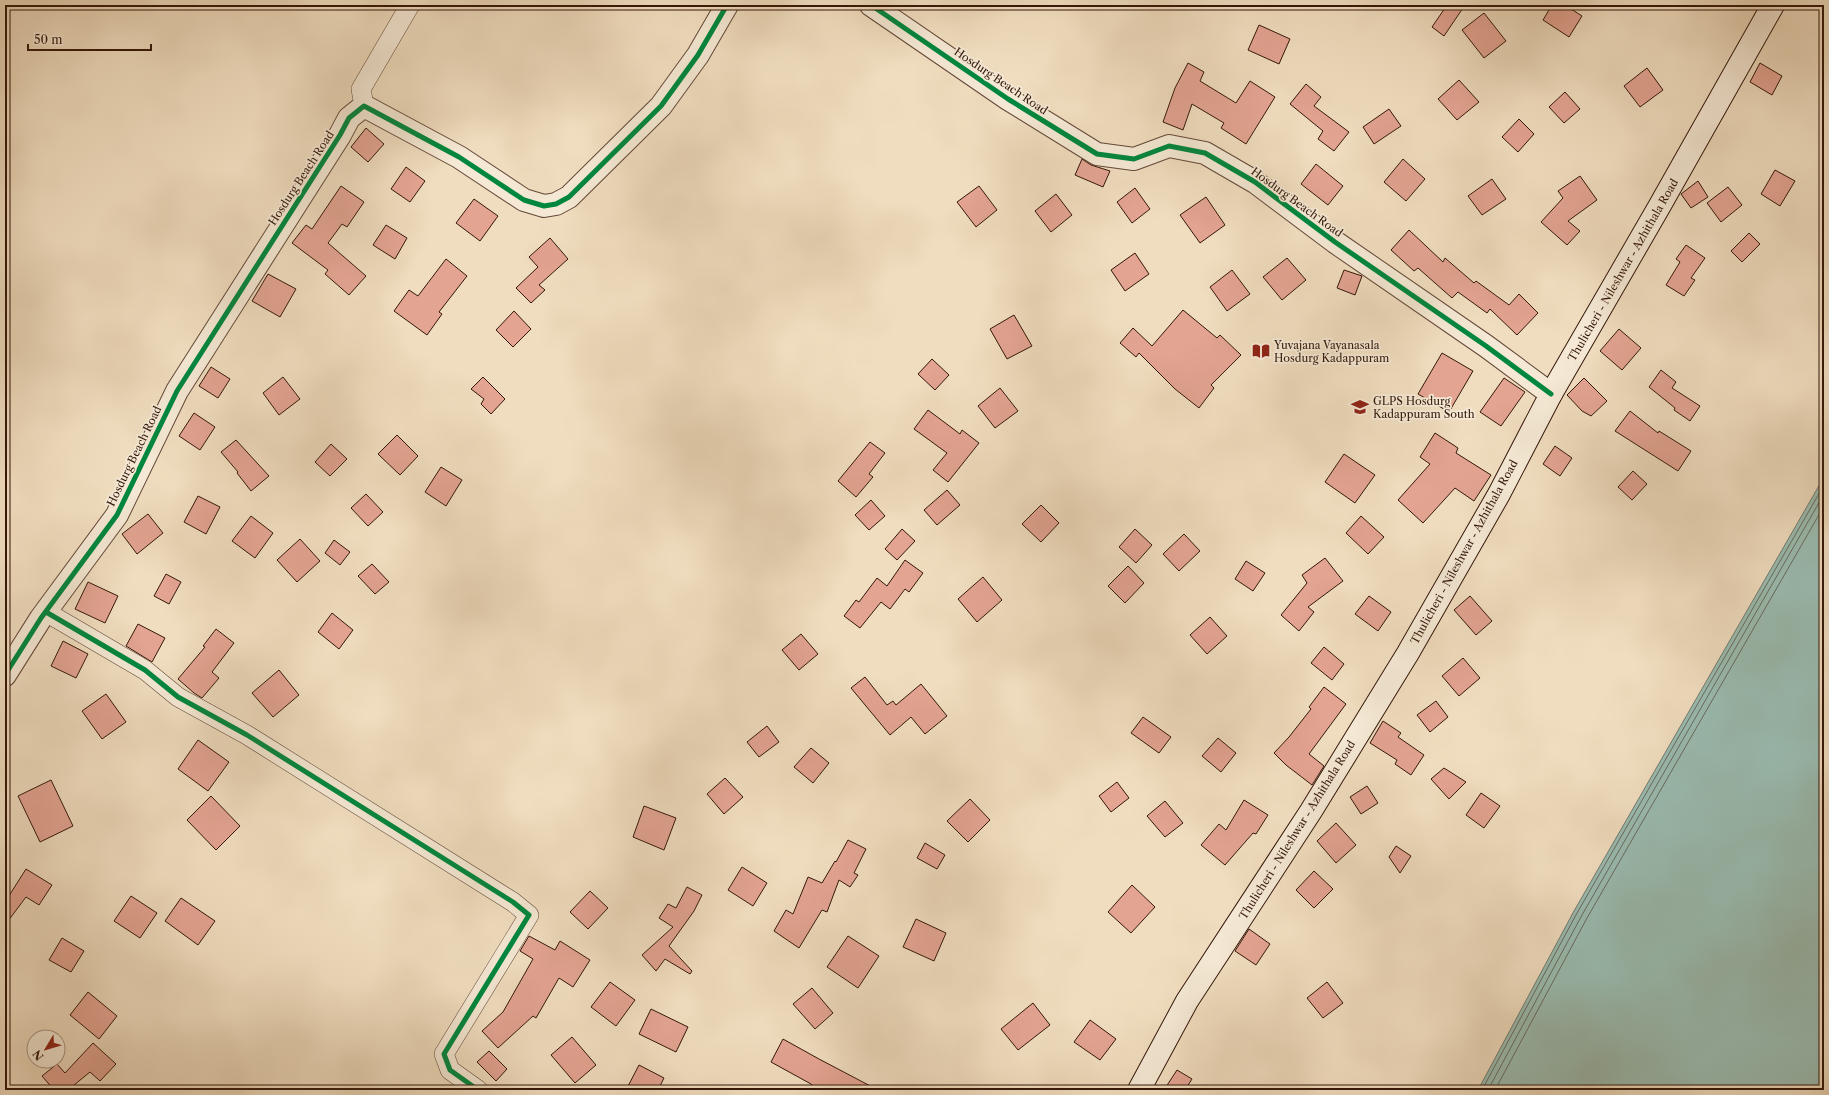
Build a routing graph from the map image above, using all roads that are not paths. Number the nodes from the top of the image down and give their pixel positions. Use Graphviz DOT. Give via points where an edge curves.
graph roads {
  1 [pos="410,5"];
  2 [pos="726,5"];
  3 [pos="871,5"];
  4 [pos="1773,5"];
  5 [pos="364,106"];
  6 [pos="1551,394"];
  7 [pos="46,612"];
  8 [pos="5,675"];
  9 [pos="478,1090"];
  10 [pos="1139,1090"];
  1 -- 5 [label="street" via="361,89"];
  2 -- 5 [label="street" via="698,55 661,106 569,197 556,204 544,206 524,200 459,157"];
  3 -- 6 [label="street, Hosdurg Beach Road" via="1008,99 1097,154 1134,159 1169,146 1205,152 1255,182 1335,242"];
  4 -- 6 [label="street, Thulicheri - Nileshwar - Azhithala Road"];
  5 -- 7 [label="street, Hosdurg Beach Road" via="349,118 177,391 117,515"];
  6 -- 10 [label="street, Thulicheri - Nileshwar - Azhithala Road" via="1499,494 1408,653 1311,811 1187,1001"];
  7 -- 8 [label="street, Hosdurg Beach Road"];
  7 -- 9 [label="street" via="145,670 178,697 247,735 513,902 529,915 444,1054 450,1070"];
}
